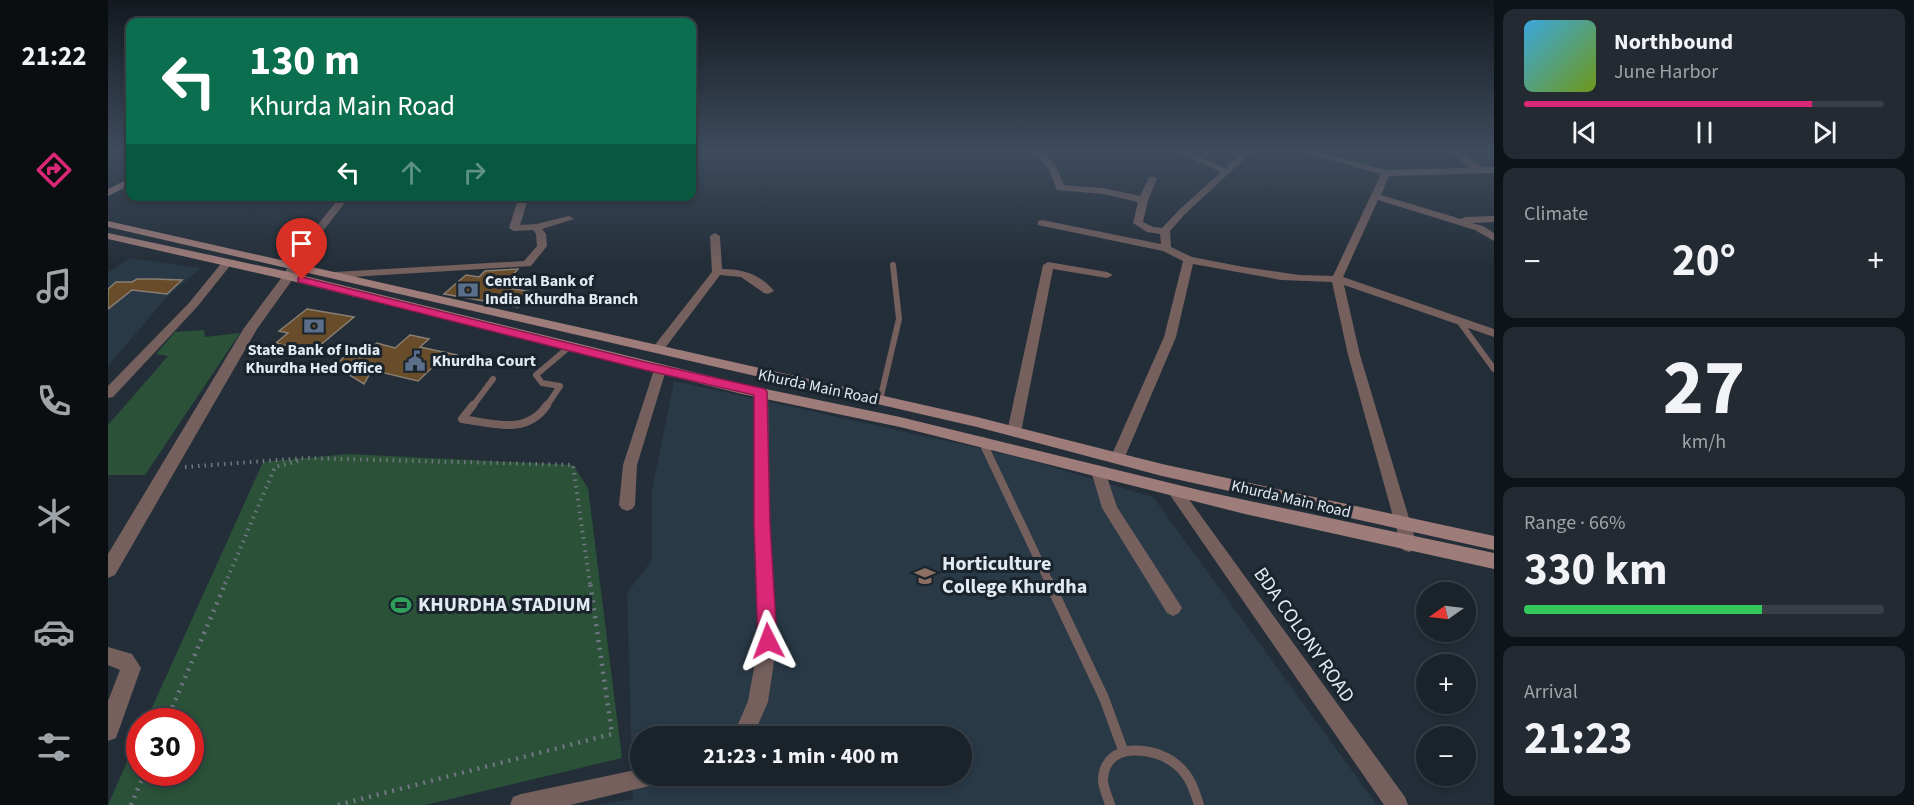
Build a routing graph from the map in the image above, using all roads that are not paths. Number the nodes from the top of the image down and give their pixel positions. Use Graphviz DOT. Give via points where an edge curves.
graph roads {
  1 [pos="1082,190"];
  2 [pos="1147,190"];
  3 [pos="1208,190"];
  4 [pos="1377,190"];
  5 [pos="1374,196"];
  6 [pos="1143,200"];
  7 [pos="342,201"];
  8 [pos="522,201"];
  9 [pos="569,219"];
  10 [pos="1494,219"];
  11 [pos="1457,221"];
  12 [pos="1042,223"];
  13 [pos="108,224"];
  14 [pos="536,227"];
  15 [pos="1165,231"];
  16 [pos="108,236"];
  17 [pos="715,236"];
  18 [pos="1494,238"];
  19 [pos="1166,248"];
  20 [pos="1189,260"];
  21 [pos="228,262"];
  22 [pos="893,265"];
  23 [pos="291,271"];
  24 [pos="717,272"];
  25 [pos="335,275"];
  26 [pos="1107,276"];
  27 [pos="1337,279"];
  28 [pos="768,291"];
  29 [pos="1459,321"];
  30 [pos="1494,333"];
  31 [pos="569,347"];
  32 [pos="658,349"];
  33 [pos="1494,369"];
  34 [pos="660,370"];
  35 [pos="493,379"];
  36 [pos="760,392"];
  37 [pos="108,394"];
  38 [pos="880,400"];
  39 [pos="868,416"];
  40 [pos="1014,432"];
  41 [pos="982,441"];
  42 [pos="1117,459"];
  43 [pos="1098,471"];
  44 [pos="1239,487"];
  45 [pos="1175,491"];
  46 [pos="627,505"];
  47 [pos="1244,507"];
  48 [pos="1403,523"];
  49 [pos="1494,543"];
  50 [pos="1409,544"];
  51 [pos="1494,561"];
  52 [pos="108,570"];
  53 [pos="1173,608"];
  54 [pos="108,656"];
  55 [pos="748,726"];
  56 [pos="108,730"];
  57 [pos="1123,750"];
  58 [pos="630,781"];
  59 [pos="521,805"];
  60 [pos="1110,805"];
  61 [pos="1199,805"];
  62 [pos="1397,805"];
  1 -- 6 [label="street"];
  2 -- 6 [label="street"];
  3 -- 15 [label="street"];
  4 -- 5 [label="street"];
  5 -- 11 [label="street"];
  5 -- 27 [label="street"];
  6 -- 15 [label="street" via="1138,223 1151,230"];
  7 -- 23 [label="street" via="301,252"];
  8 -- 14 [label="street" via="514,228"];
  9 -- 14 [label="street"];
  10 -- 11 [label="street"];
  11 -- 18 [label="street"];
  12 -- 19 [label="street"];
  13 -- 23 [label="main road"];
  14 -- 25 [label="street" via="542,234 542,246 527,264"];
  15 -- 19 [label="street"];
  16 -- 21 [label="main road, Khurda Main Road"];
  17 -- 24 [label="street"];
  19 -- 20 [label="street"];
  20 -- 27 [label="street" via="1309,281"];
  20 -- 42 [label="street" via="1170,337"];
  21 -- 23 [label="main road, Khurda Main Road"];
  21 -- 37 [label="street"];
  22 -- 38 [label="lane" via="898,319"];
  23 -- 25 [label="main road, Khurda Main Road"];
  23 -- 31 [label="main road, Khurda Main Road"];
  23 -- 52 [label="street" via="251,328"];
  24 -- 28 [label="street" via="744,272"];
  24 -- 32 [label="street"];
  25 -- 32 [label="main road, Khurda Main Road"];
  26 -- 40 [label="street" via="1048,265"];
  27 -- 29 [label="street"];
  27 -- 48 [label="street" via="1354,355"];
  29 -- 30 [label="street"];
  29 -- 33 [label="lane"];
  31 -- 34 [label="main road, Khurda Main Road"];
  31 -- 35 [label="lane" via="536,375 542,383 560,386 536,418 526,424 462,419"];
  32 -- 38 [label="main road, Khurda Main Road"];
  34 -- 36 [label="main road, Khurda Main Road"];
  34 -- 46 [label="street" via="630,465"];
  36 -- 39 [label="main road, Khurda Main Road"];
  36 -- 55 [label="street" via="768,641 759,702"];
  38 -- 39 [label="main road"];
  38 -- 40 [label="main road, Khurda Main Road"];
  39 -- 41 [label="main road, Khurda Main Road"];
  40 -- 42 [label="main road, Khurda Main Road"];
  41 -- 43 [label="main road, Khurda Main Road"];
  41 -- 57 [label="lane" via="1104,698"];
  42 -- 44 [label="main road, Khurda Main Road"];
  43 -- 45 [label="main road, Khurda Main Road"];
  43 -- 53 [label="street" via="1110,508"];
  44 -- 47 [label="main road"];
  44 -- 48 [label="main road, Khurda Main Road"];
  45 -- 47 [label="main road, Khurda Main Road"];
  45 -- 62 [label="street, BDA COLONY ROAD"];
  47 -- 50 [label="main road, Khurda Main Road"];
  48 -- 49 [label="main road, Khurda Main Road"];
  48 -- 50 [label="street"];
  50 -- 51 [label="main road, Khurda Main Road"];
  54 -- 56 [label="street" via="125,661 131,668"];
  57 -- 60 [label="lane" via="1105,768 1103,782"];
  57 -- 61 [label="lane" via="1151,750 1167,758 1192,783"];
  58 -- 59 [label="street"];
}
